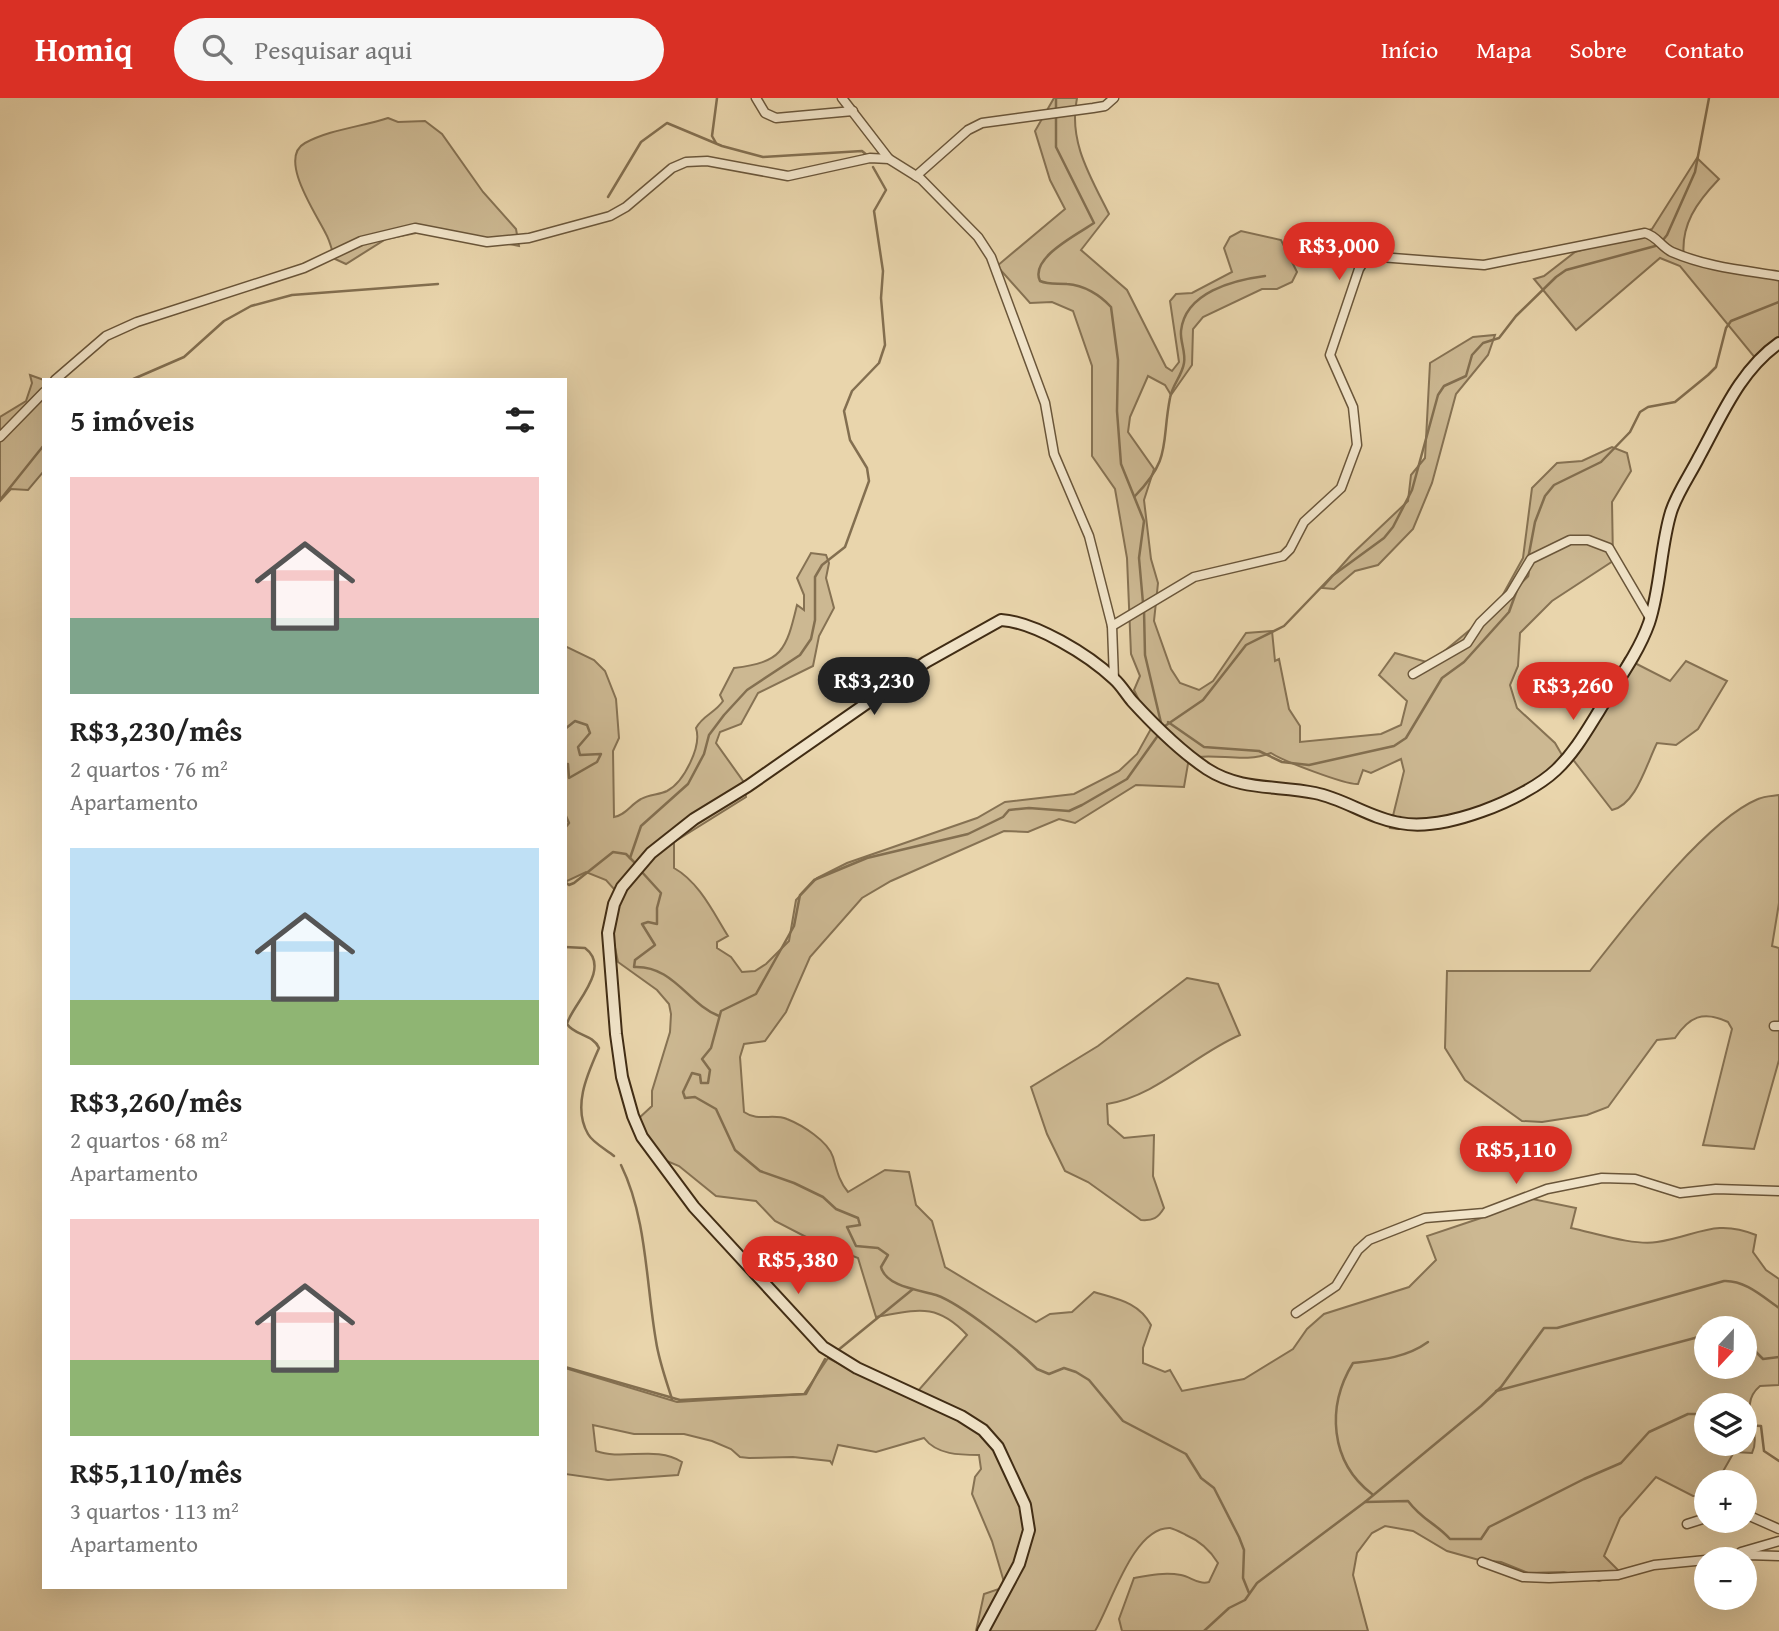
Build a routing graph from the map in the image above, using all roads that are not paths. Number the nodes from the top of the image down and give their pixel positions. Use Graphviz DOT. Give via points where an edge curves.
graph roads {
  1 [pos="756,98"];
  2 [pos="842,98"];
  3 [pos="1115,98"];
  4 [pos="853,111"];
  5 [pos="889,159"];
  6 [pos="916,176"];
  7 [pos="1779,276"];
  8 [pos="1779,343"];
  9 [pos="57,378"];
  10 [pos="42,394"];
  11 [pos="0,437"];
  12 [pos="1650,618"];
  13 [pos="1112,626"];
  14 [pos="1413,674"];
  15 [pos="1114,679"];
  16 [pos="1779,1191"];
  17 [pos="1296,1313"];
  18 [pos="1757,1519"];
  19 [pos="1694,1522"];
  20 [pos="1687,1524"];
  21 [pos="1779,1529"];
  22 [pos="1779,1541"];
  23 [pos="1757,1548"];
  24 [pos="1757,1556"];
  25 [pos="1779,1556"];
  26 [pos="1694,1560"];
  27 [pos="1482,1563"];
  28 [pos="983,1631"];
  1 -- 4 [label="street" via="765,113 776,118"];
  2 -- 4 [label="street"];
  3 -- 6 [label="street" via="1105,106 982,123"];
  4 -- 5 [label="street"];
  5 -- 6 [label="street"];
  5 -- 9 [label="street" via="870,158 788,176 707,161 686,162 610,216 510,242 415,228 393,231 304,268 136,322 106,336"];
  6 -- 13 [label="street" via="978,237 991,257 1045,403 1054,454 1089,536"];
  7 -- 13 [label="street" via="1705,264 1672,252 1646,233 1484,265 1367,256 1330,355 1352,403 1357,428 1357,445 1341,488 1304,523 1283,556 1194,577"];
  8 -- 12 [label="street" via="1738,387 1678,496"];
  10 -- 11 [label="street"];
  12 -- 14 [label="street" via="1609,548 1588,540 1570,540 1531,559 1510,594 1467,643"];
  12 -- 15 [label="street" via="1580,741 1554,772 1501,803 1442,822 1403,824 1318,793 1234,783 1206,768 1166,734"];
  13 -- 15 [label="street"];
  15 -- 28 [label="street" via="1045,633 1012,621 990,624 694,819 634,871 614,904 608,933 622,1077 642,1137 694,1207 823,1347 857,1368 961,1416 992,1438 1025,1505 1029,1530 1019,1564"];
  16 -- 17 [label="street" via="1680,1193 1635,1179 1602,1178 1553,1187 1485,1213 1425,1219 1369,1240 1336,1286"];
  18 -- 21 [label="street"];
  19 -- 20 [label="street"];
  22 -- 23 [label="street"];
  24 -- 25 [label="street"];
  26 -- 27 [label="street" via="1618,1575 1549,1578 1523,1577"];
}
